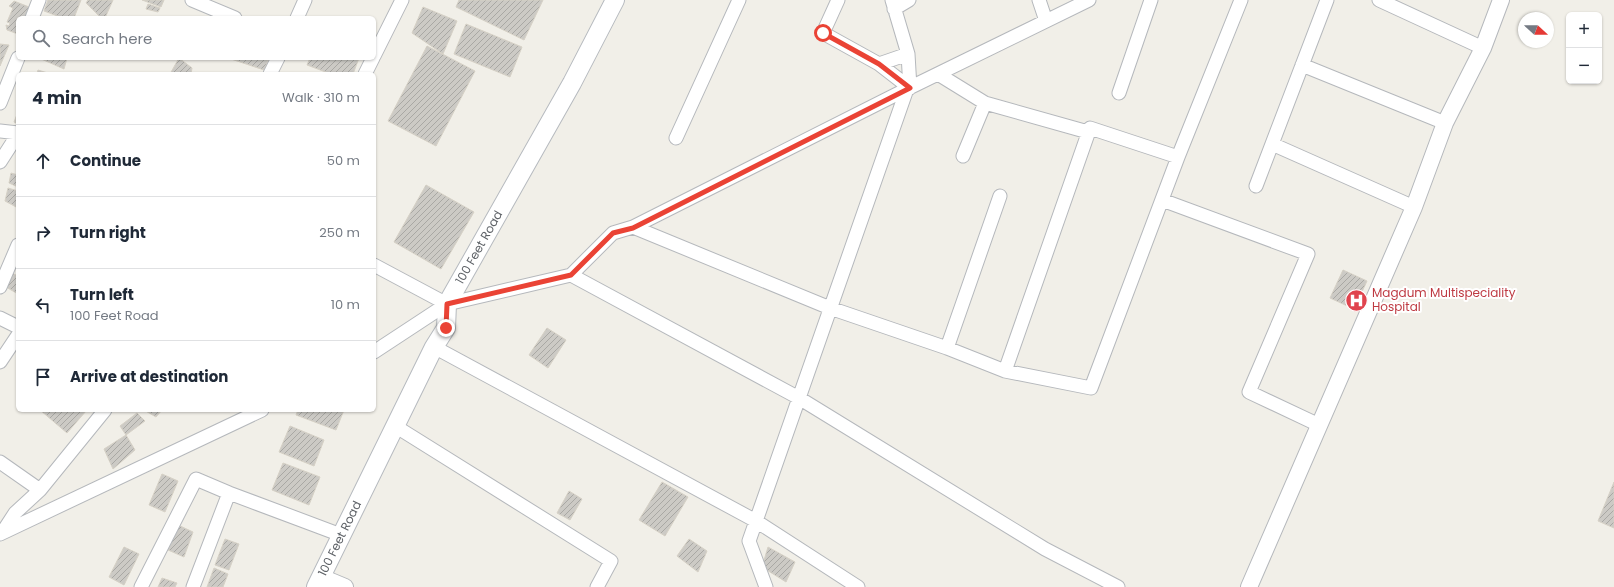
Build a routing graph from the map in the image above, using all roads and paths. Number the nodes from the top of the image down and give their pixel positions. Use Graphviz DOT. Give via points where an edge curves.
graph roads {
  1 [pos="39,0"];
  2 [pos="192,0"];
  3 [pos="305,0"];
  4 [pos="402,0"];
  5 [pos="615,0"];
  6 [pos="739,0"];
  7 [pos="838,0"];
  8 [pos="909,0"];
  9 [pos="1039,0"];
  10 [pos="1089,0"];
  11 [pos="1151,0"];
  12 [pos="1241,0"];
  13 [pos="1327,0"];
  14 [pos="1379,0"];
  15 [pos="1501,0"];
  16 [pos="893,4"];
  17 [pos="33,16"];
  18 [pos="230,16"];
  19 [pos="297,16"];
  20 [pos="1046,21"];
  21 [pos="1483,48"];
  22 [pos="376,53"];
  23 [pos="908,54"];
  24 [pos="17,60"];
  25 [pos="277,60"];
  26 [pos="372,60"];
  27 [pos="879,64"];
  28 [pos="1302,65"];
  29 [pos="271,72"];
  30 [pos="366,72"];
  31 [pos="938,74"];
  32 [pos="908,88"];
  33 [pos="1119,93"];
  34 [pos="0,103"];
  35 [pos="985,103"];
  36 [pos="1446,123"];
  37 [pos="0,131"];
  38 [pos="1088,132"];
  39 [pos="16,133"];
  40 [pos="16,136"];
  41 [pos="676,138"];
  42 [pos="1272,144"];
  43 [pos="963,156"];
  44 [pos="1178,157"];
  45 [pos="0,162"];
  46 [pos="1256,186"];
  47 [pos="1000,196"];
  48 [pos="1162,200"];
  49 [pos="1414,206"];
  50 [pos="633,228"];
  51 [pos="16,250"];
  52 [pos="376,266"];
  53 [pos="571,275"];
  54 [pos="0,287"];
  55 [pos="447,304"];
  56 [pos="830,308"];
  57 [pos="0,318"];
  58 [pos="16,325"];
  59 [pos="16,338"];
  60 [pos="434,347"];
  61 [pos="947,348"];
  62 [pos="376,351"];
  63 [pos="0,362"];
  64 [pos="1005,371"];
  65 [pos="799,398"];
  66 [pos="103,412"];
  67 [pos="258,412"];
  68 [pos="395,426"];
  69 [pos="1319,426"];
  70 [pos="0,462"];
  71 [pos="40,490"];
  72 [pos="229,493"];
  73 [pos="756,521"];
  74 [pos="1,533"];
  75 [pos="341,535"];
  76 [pos="318,582"];
  77 [pos="141,587"];
  78 [pos="193,587"];
  79 [pos="345,587"];
  80 [pos="597,587"];
  81 [pos="766,587"];
  82 [pos="858,587"];
  83 [pos="1118,587"];
  84 [pos="1249,587"];
  1 -- 17 [label="street"];
  2 -- 18 [label="street"];
  3 -- 19 [label="street"];
  4 -- 22 [label="street"];
  5 -- 55 [label="main road, 100 Feet Road" via="572,83"];
  6 -- 41 [label="street"];
  7 -- 27 [label="street" via="823,33"];
  8 -- 16 [label="street"];
  9 -- 20 [label="street"];
  10 -- 20 [label="street"];
  11 -- 33 [label="street"];
  12 -- 44 [label="street"];
  13 -- 28 [label="street"];
  14 -- 21 [label="street"];
  15 -- 21 [label="street"];
  16 -- 23 [label="street"];
  20 -- 31 [label="street"];
  21 -- 36 [label="street"];
  23 -- 27 [label="street"];
  23 -- 32 [label="street"];
  24 -- 34 [label="street"];
  25 -- 29 [label="street"];
  26 -- 30 [label="street"];
  27 -- 32 [label="street"];
  28 -- 36 [label="street"];
  28 -- 42 [label="street"];
  31 -- 32 [label="street"];
  31 -- 35 [label="street"];
  32 -- 50 [label="street"];
  32 -- 56 [label="street"];
  35 -- 38 [label="street"];
  35 -- 43 [label="street"];
  36 -- 49 [label="street"];
  37 -- 39 [label="street"];
  38 -- 44 [label="street" via="1090,128"];
  38 -- 64 [label="street"];
  40 -- 45 [label="street"];
  42 -- 46 [label="street"];
  42 -- 49 [label="street"];
  44 -- 48 [label="street"];
  47 -- 61 [label="street"];
  48 -- 64 [label="street" via="1091,388"];
  48 -- 69 [label="street" via="1308,254 1249,392"];
  49 -- 69 [label="street"];
  50 -- 53 [label="street" via="613,233"];
  50 -- 56 [label="street"];
  51 -- 54 [label="street"];
  52 -- 55 [label="street"];
  53 -- 55 [label="street"];
  53 -- 65 [label="street"];
  55 -- 60 [label="main road, 100 Feet Road" via="446,328"];
  55 -- 62 [label="street"];
  56 -- 61 [label="street"];
  56 -- 65 [label="street"];
  57 -- 58 [label="street"];
  59 -- 63 [label="street"];
  60 -- 68 [label="main road, 100 Feet Road"];
  60 -- 73 [label="street"];
  61 -- 64 [label="street"];
  65 -- 73 [label="street"];
  65 -- 83 [label="street" via="1045,549"];
  66 -- 71 [label="street"];
  67 -- 74 [label="street"];
  68 -- 75 [label="main road, 100 Feet Road"];
  68 -- 80 [label="street" via="611,561"];
  69 -- 84 [label="street"];
  70 -- 71 [label="street"];
  71 -- 74 [label="street" via="15,513"];
  72 -- 75 [label="street"];
  72 -- 77 [label="street" via="196,479"];
  72 -- 78 [label="street"];
  73 -- 81 [label="street" via="749,541"];
  73 -- 82 [label="street"];
  75 -- 76 [label="main road, 100 Feet Road"];
  76 -- 79 [label="street"];
}
